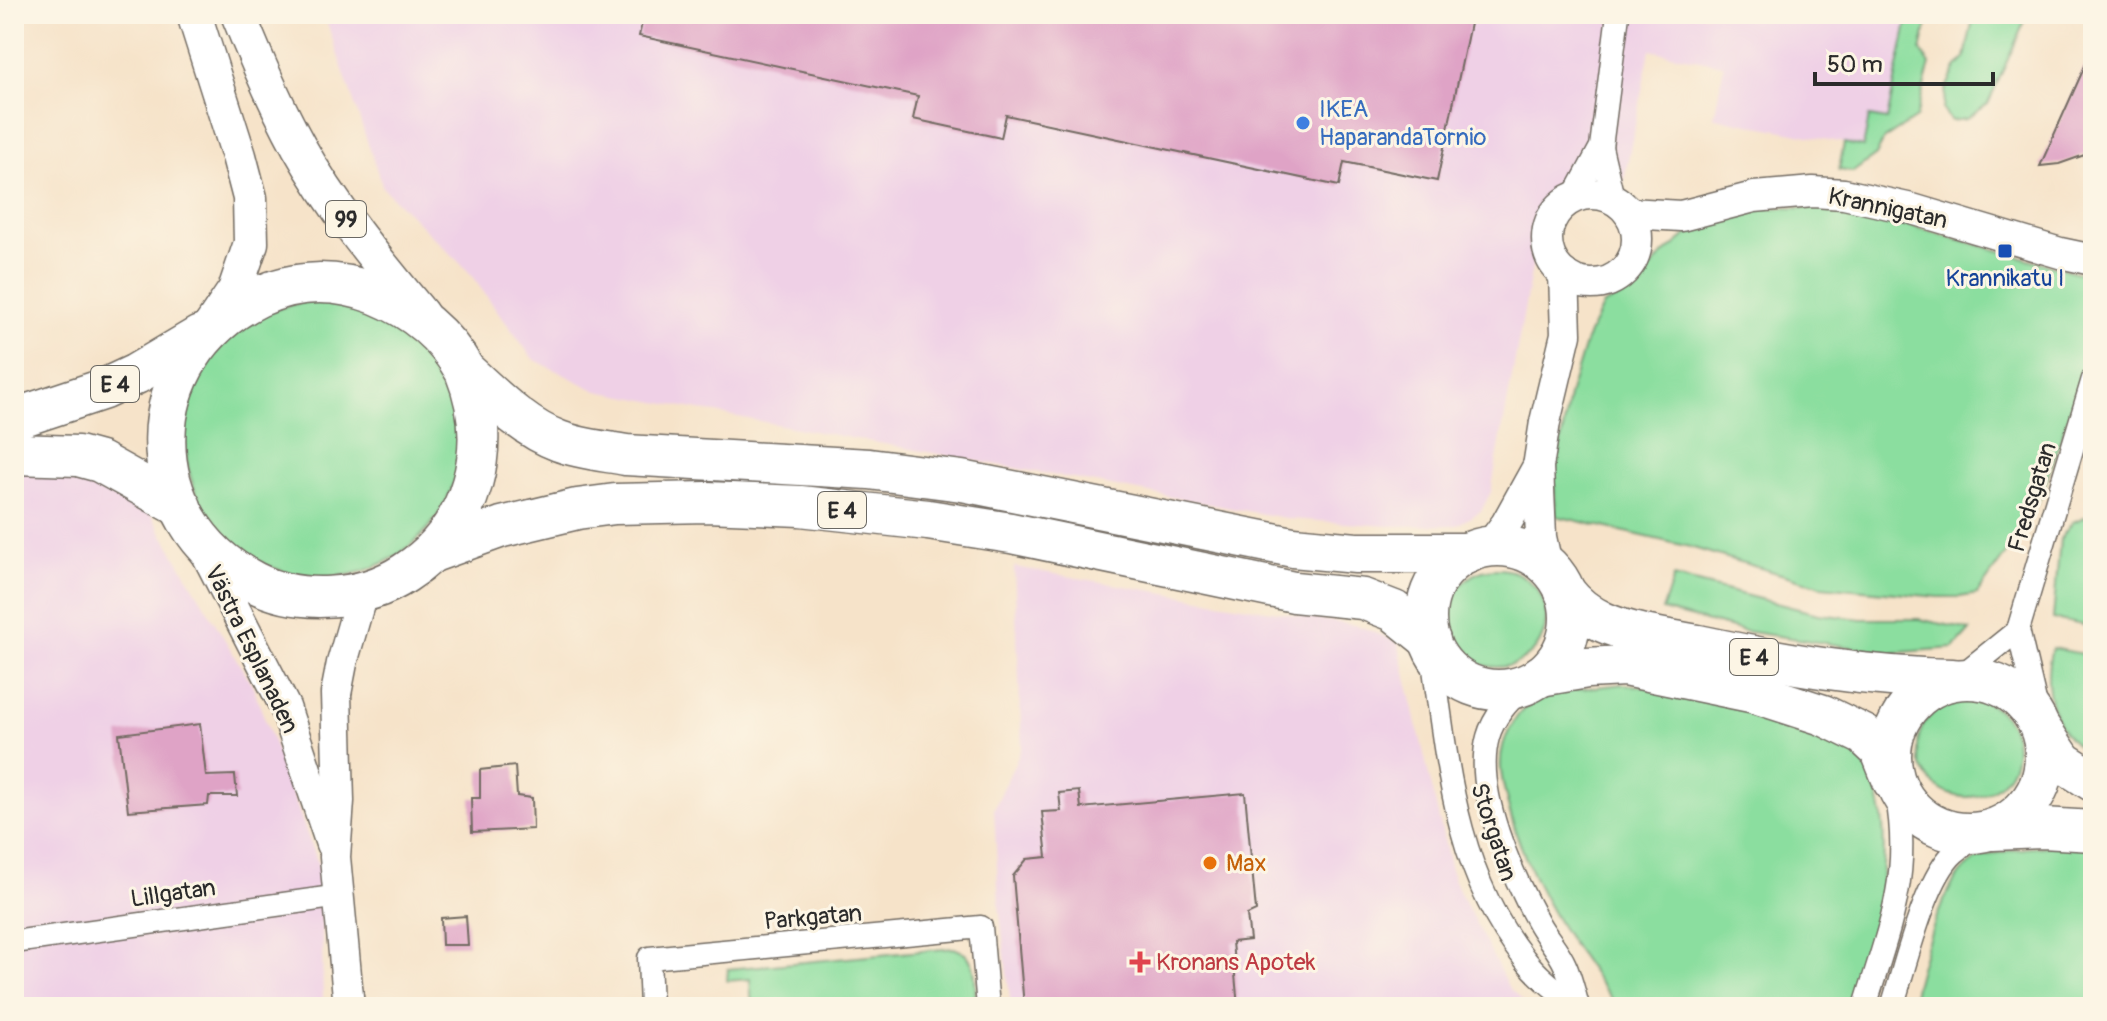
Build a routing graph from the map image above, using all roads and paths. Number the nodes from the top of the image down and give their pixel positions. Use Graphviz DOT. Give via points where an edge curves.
graph roads {
  1 [pos="194,14"];
  2 [pos="238,14"];
  3 [pos="1618,14"];
  4 [pos="1601,147"];
  5 [pos="1574,197"];
  6 [pos="1621,205"];
  7 [pos="1681,216"];
  8 [pos="1635,253"];
  9 [pos="2093,260"];
  10 [pos="1564,274"];
  11 [pos="1600,283"];
  12 [pos="207,331"];
  13 [pos="1566,334"];
  14 [pos="440,337"];
  15 [pos="465,371"];
  16 [pos="2093,379"];
  17 [pos="14,419"];
  18 [pos="14,454"];
  19 [pos="1538,467"];
  20 [pos="188,520"];
  21 [pos="1479,550"];
  22 [pos="433,552"];
  23 [pos="1556,578"];
  24 [pos="363,590"];
  25 [pos="2018,630"];
  26 [pos="1430,640"];
  27 [pos="1957,679"];
  28 [pos="1533,680"];
  29 [pos="2042,731"];
  30 [pos="2093,781"];
  31 [pos="1894,782"];
  32 [pos="1993,830"];
  33 [pos="2093,831"];
  34 [pos="335,857"];
  35 [pos="340,896"];
  36 [pos="14,942"];
  37 [pos="349,1007"];
  38 [pos="651,1007"];
  39 [pos="988,1007"];
  40 [pos="1578,1007"];
  41 [pos="1865,1007"];
  42 [pos="1892,1007"];
  1 -- 12 [label="main road" via="250,198 251,243 242,272"];
  2 -- 14 [label="main road, 99" via="300,149 357,236"];
  3 -- 4 [label="street"];
  4 -- 5 [label="street"];
  4 -- 6 [label="street"];
  5 -- 6 [label="street" via="1588,193"];
  5 -- 10 [label="street" via="1557,210 1547,230 1549,254"];
  6 -- 7 [label="street, Krannigatan"];
  6 -- 8 [label="street" via="1637,232"];
  7 -- 8 [label="street, Krannigatan"];
  7 -- 9 [label="street, Krannigatan" via="1754,197 1844,194"];
  8 -- 11 [label="street" via="1622,273"];
  10 -- 11 [label="street" via="1575,281"];
  10 -- 13 [label="street"];
  11 -- 13 [label="street"];
  12 -- 14 [label="highway, E 4" via="272,291 333,283 400,304"];
  12 -- 17 [label="highway, E 4" via="104,389"];
  12 -- 20 [label="highway, E 4" via="177,379 165,424 171,478"];
  13 -- 19 [label="street"];
  14 -- 15 [label="highway, E 4"];
  15 -- 21 [label="highway, E 4" via="532,428 593,450 869,469 962,481 1293,547 1356,553"];
  15 -- 22 [label="highway, E 4" via="477,411 477,467 458,519"];
  16 -- 25 [label="street, Fredsgatan"];
  18 -- 20 [label="highway, E 4" via="100,462"];
  19 -- 21 [label="street" via="1522,498"];
  19 -- 23 [label="street" via="1541,537"];
  20 -- 24 [label="highway, E 4" via="236,571 279,591 304,597"];
  20 -- 34 [label="street, Västra Esplanaden" via="285,707"];
  21 -- 23 [label="highway, E 4" via="1517,548"];
  21 -- 26 [label="highway" via="1451,563 1433,587 1426,611"];
  22 -- 24 [label="highway, E 4" via="394,580"];
  22 -- 26 [label="highway, E 4" via="502,527 615,504 800,506 1011,533 1294,592 1363,599 1394,611"];
  23 -- 27 [label="highway, E 4" via="1577,605 1596,618 1642,634 1837,672"];
  23 -- 28 [label="highway" via="1569,613 1566,639 1558,657"];
  24 -- 34 [label="street, Västra Esplanaden" via="336,694"];
  25 -- 27 [label="street"];
  25 -- 29 [label="street"];
  26 -- 28 [label="highway, E 4" via="1445,667 1471,684 1497,690"];
  26 -- 40 [label="street, Storgatan" via="1452,792 1478,877 1525,960"];
  27 -- 29 [label="highway, E 4" via="2004,688 2026,706"];
  27 -- 31 [label="highway" via="1928,690 1902,716 1891,748"];
  28 -- 31 [label="highway, E 4" via="1624,666 1755,693 1864,735 1881,751"];
  28 -- 40 [label="street, Storgatan" via="1498,715 1488,736 1488,791 1509,861 1565,965"];
  29 -- 30 [label="highway, E 4" via="2063,762"];
  29 -- 32 [label="highway" via="2045,764 2038,790 2019,815"];
  31 -- 32 [label="highway, E 4" via="1913,810 1936,826 1963,832"];
  31 -- 41 [label="street" via="1902,827 1902,873"];
  32 -- 33 [label="highway, E 4"];
  32 -- 42 [label="street" via="1955,851 1935,877"];
  34 -- 35 [label="street, Västra Esplanaden"];
  35 -- 36 [label="street, Lillgatan"];
  35 -- 37 [label="street, Västra Esplanaden"];
  38 -- 39 [label="street, Parkgatan" via="649,958 981,927"];
}
